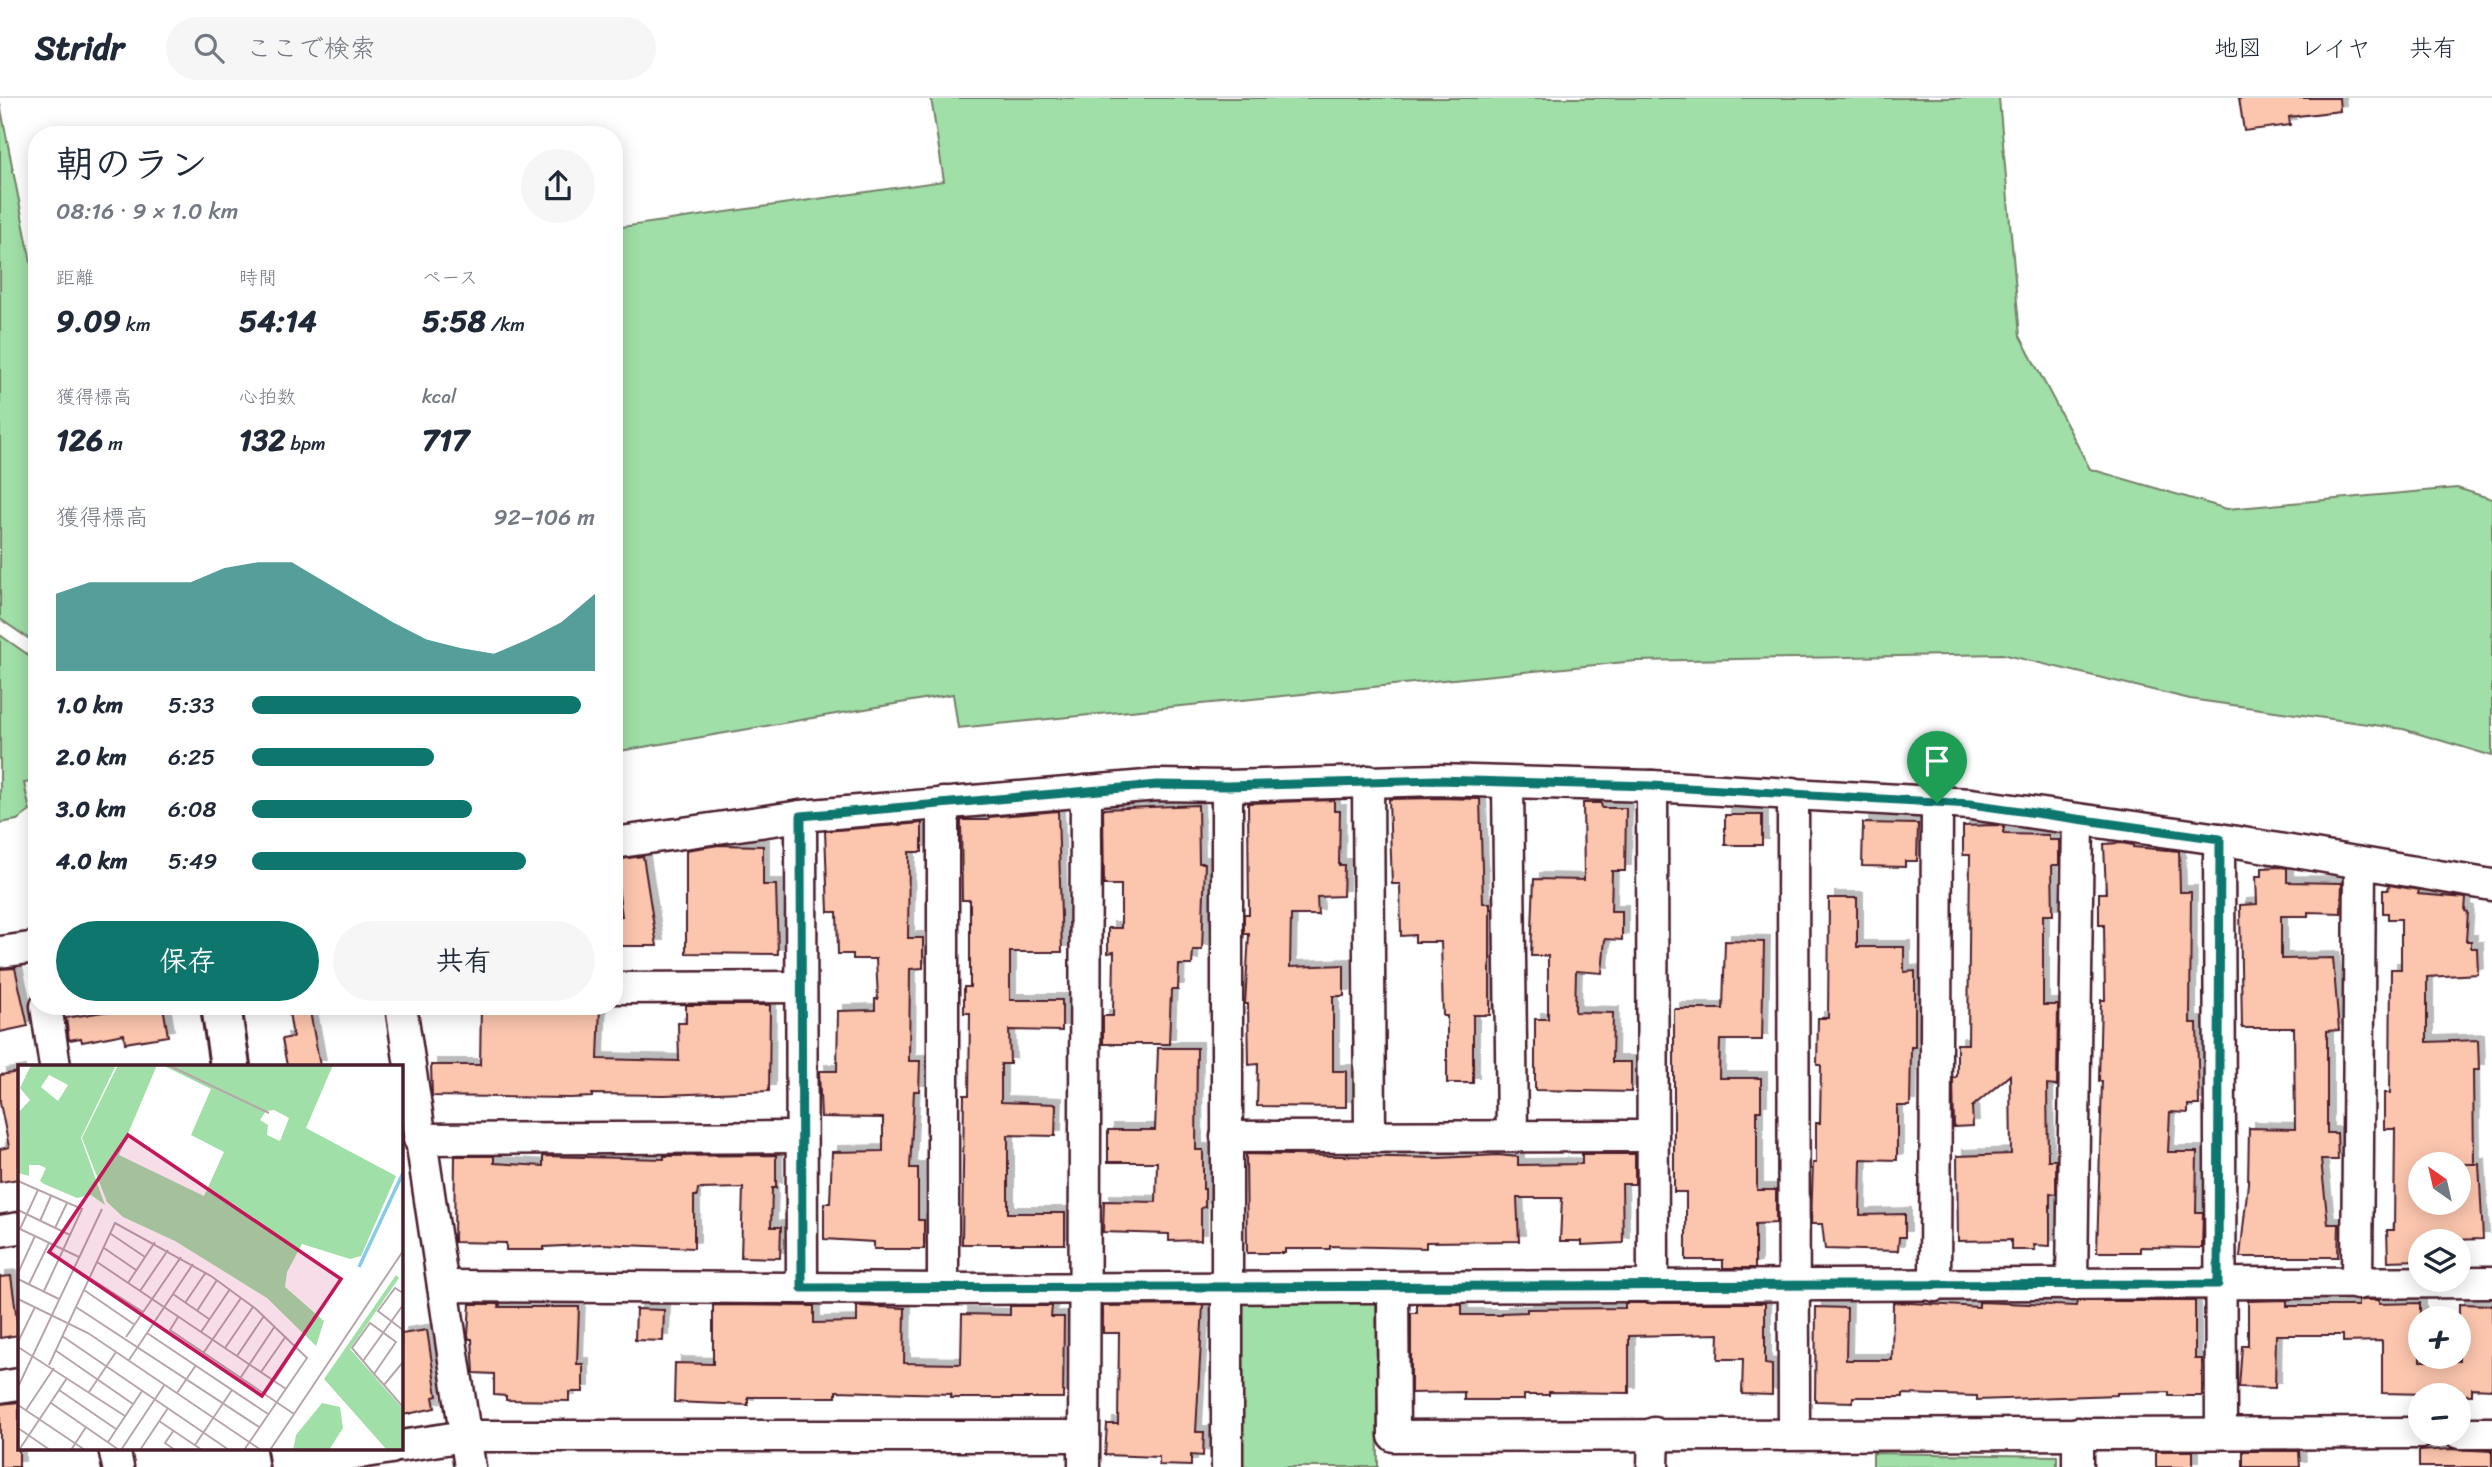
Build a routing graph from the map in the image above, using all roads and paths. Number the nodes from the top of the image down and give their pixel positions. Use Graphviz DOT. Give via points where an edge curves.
graph roads {
  1 [pos="1368,781"];
  2 [pos="1508,783"];
  3 [pos="1227,786"];
  4 [pos="1652,786"];
  5 [pos="1086,791"];
  6 [pos="1793,793"];
  7 [pos="943,803"];
  8 [pos="1937,803"];
  9 [pos="801,816"];
  10 [pos="2078,820"];
  11 [pos="2220,839"];
  12 [pos="623,842"];
  13 [pos="2360,863"];
  14 [pos="2492,884"];
  15 [pos="28,948"];
  16 [pos="0,952"];
  17 [pos="800,987"];
  18 [pos="623,988"];
  19 [pos="47,1015"];
  20 [pos="222,1015"];
  21 [pos="402,1015"];
  22 [pos="55,1065"];
  23 [pos="230,1065"];
  24 [pos="1513,1135"];
  25 [pos="1370,1136"];
  26 [pos="1653,1136"];
  27 [pos="800,1137"];
  28 [pos="1226,1138"];
  29 [pos="419,1139"];
  30 [pos="18,1228"];
  31 [pos="0,1231"];
  32 [pos="2492,1282"];
  33 [pos="2218,1284"];
  34 [pos="2357,1284"];
  35 [pos="2072,1285"];
  36 [pos="443,1286"];
  37 [pos="1794,1286"];
  38 [pos="1935,1286"];
  39 [pos="1083,1287"];
  40 [pos="1226,1287"];
  41 [pos="1393,1287"];
  42 [pos="1653,1287"];
  43 [pos="802,1288"];
  44 [pos="943,1289"];
  45 [pos="18,1384"];
  46 [pos="0,1387"];
  47 [pos="1654,1433"];
  48 [pos="1794,1433"];
  49 [pos="2078,1433"];
  50 [pos="2221,1433"];
  51 [pos="2408,1433"];
  52 [pos="2471,1433"];
  53 [pos="2492,1433"];
  54 [pos="465,1436"];
  55 [pos="1084,1436"];
  56 [pos="402,1446"];
  57 [pos="373,1450"];
  58 [pos="289,1460"];
  59 [pos="470,1467"];
  60 [pos="1084,1467"];
  61 [pos="1227,1467"];
  62 [pos="1653,1467"];
  63 [pos="2078,1467"];
  1 -- 2 [label="street"];
  1 -- 3 [label="street"];
  1 -- 25 [label="street"];
  2 -- 4 [label="street"];
  2 -- 24 [label="street"];
  3 -- 5 [label="street"];
  3 -- 28 [label="street"];
  4 -- 6 [label="street"];
  4 -- 26 [label="street"];
  5 -- 7 [label="street"];
  5 -- 39 [label="street"];
  6 -- 8 [label="street"];
  6 -- 37 [label="street"];
  7 -- 9 [label="street"];
  7 -- 44 [label="street"];
  8 -- 10 [label="street"];
  8 -- 38 [label="street"];
  9 -- 12 [label="street"];
  9 -- 17 [label="street"];
  10 -- 11 [label="street"];
  10 -- 35 [label="street"];
  11 -- 13 [label="street"];
  11 -- 33 [label="street"];
  13 -- 14 [label="street"];
  13 -- 34 [label="street"];
  15 -- 16 [label="street"];
  17 -- 18 [label="street"];
  17 -- 27 [label="street"];
  19 -- 22 [label="street"];
  20 -- 23 [label="street"];
  21 -- 29 [label="street"];
  24 -- 25 [label="street"];
  24 -- 26 [label="street"];
  25 -- 28 [label="street"];
  26 -- 42 [label="street"];
  27 -- 29 [label="street"];
  27 -- 43 [label="street"];
  28 -- 40 [label="street"];
  29 -- 36 [label="street"];
  30 -- 31 [label="street"];
  32 -- 34 [label="street"];
  33 -- 34 [label="street"];
  33 -- 35 [label="street"];
  33 -- 50 [label="street"];
  35 -- 38 [label="street"];
  36 -- 43 [label="street"];
  36 -- 54 [label="street"];
  37 -- 38 [label="street"];
  37 -- 42 [label="street"];
  37 -- 48 [label="street"];
  39 -- 40 [label="street"];
  39 -- 44 [label="street"];
  39 -- 55 [label="street"];
  40 -- 41 [label="street"];
  40 -- 61 [label="street"];
  41 -- 42 [label="street"];
  41 -- 47 [label="street" via="1394,1436"];
  43 -- 44 [label="street"];
  45 -- 46 [label="street"];
  47 -- 48 [label="street"];
  47 -- 62 [label="street"];
  48 -- 49 [label="street"];
  49 -- 50 [label="street"];
  49 -- 63 [label="street"];
  50 -- 51 [label="street"];
  52 -- 53 [label="street"];
  54 -- 55 [label="street"];
  54 -- 56 [label="street"];
  54 -- 59 [label="street"];
  55 -- 60 [label="street"];
  57 -- 58 [label="street"];
}
